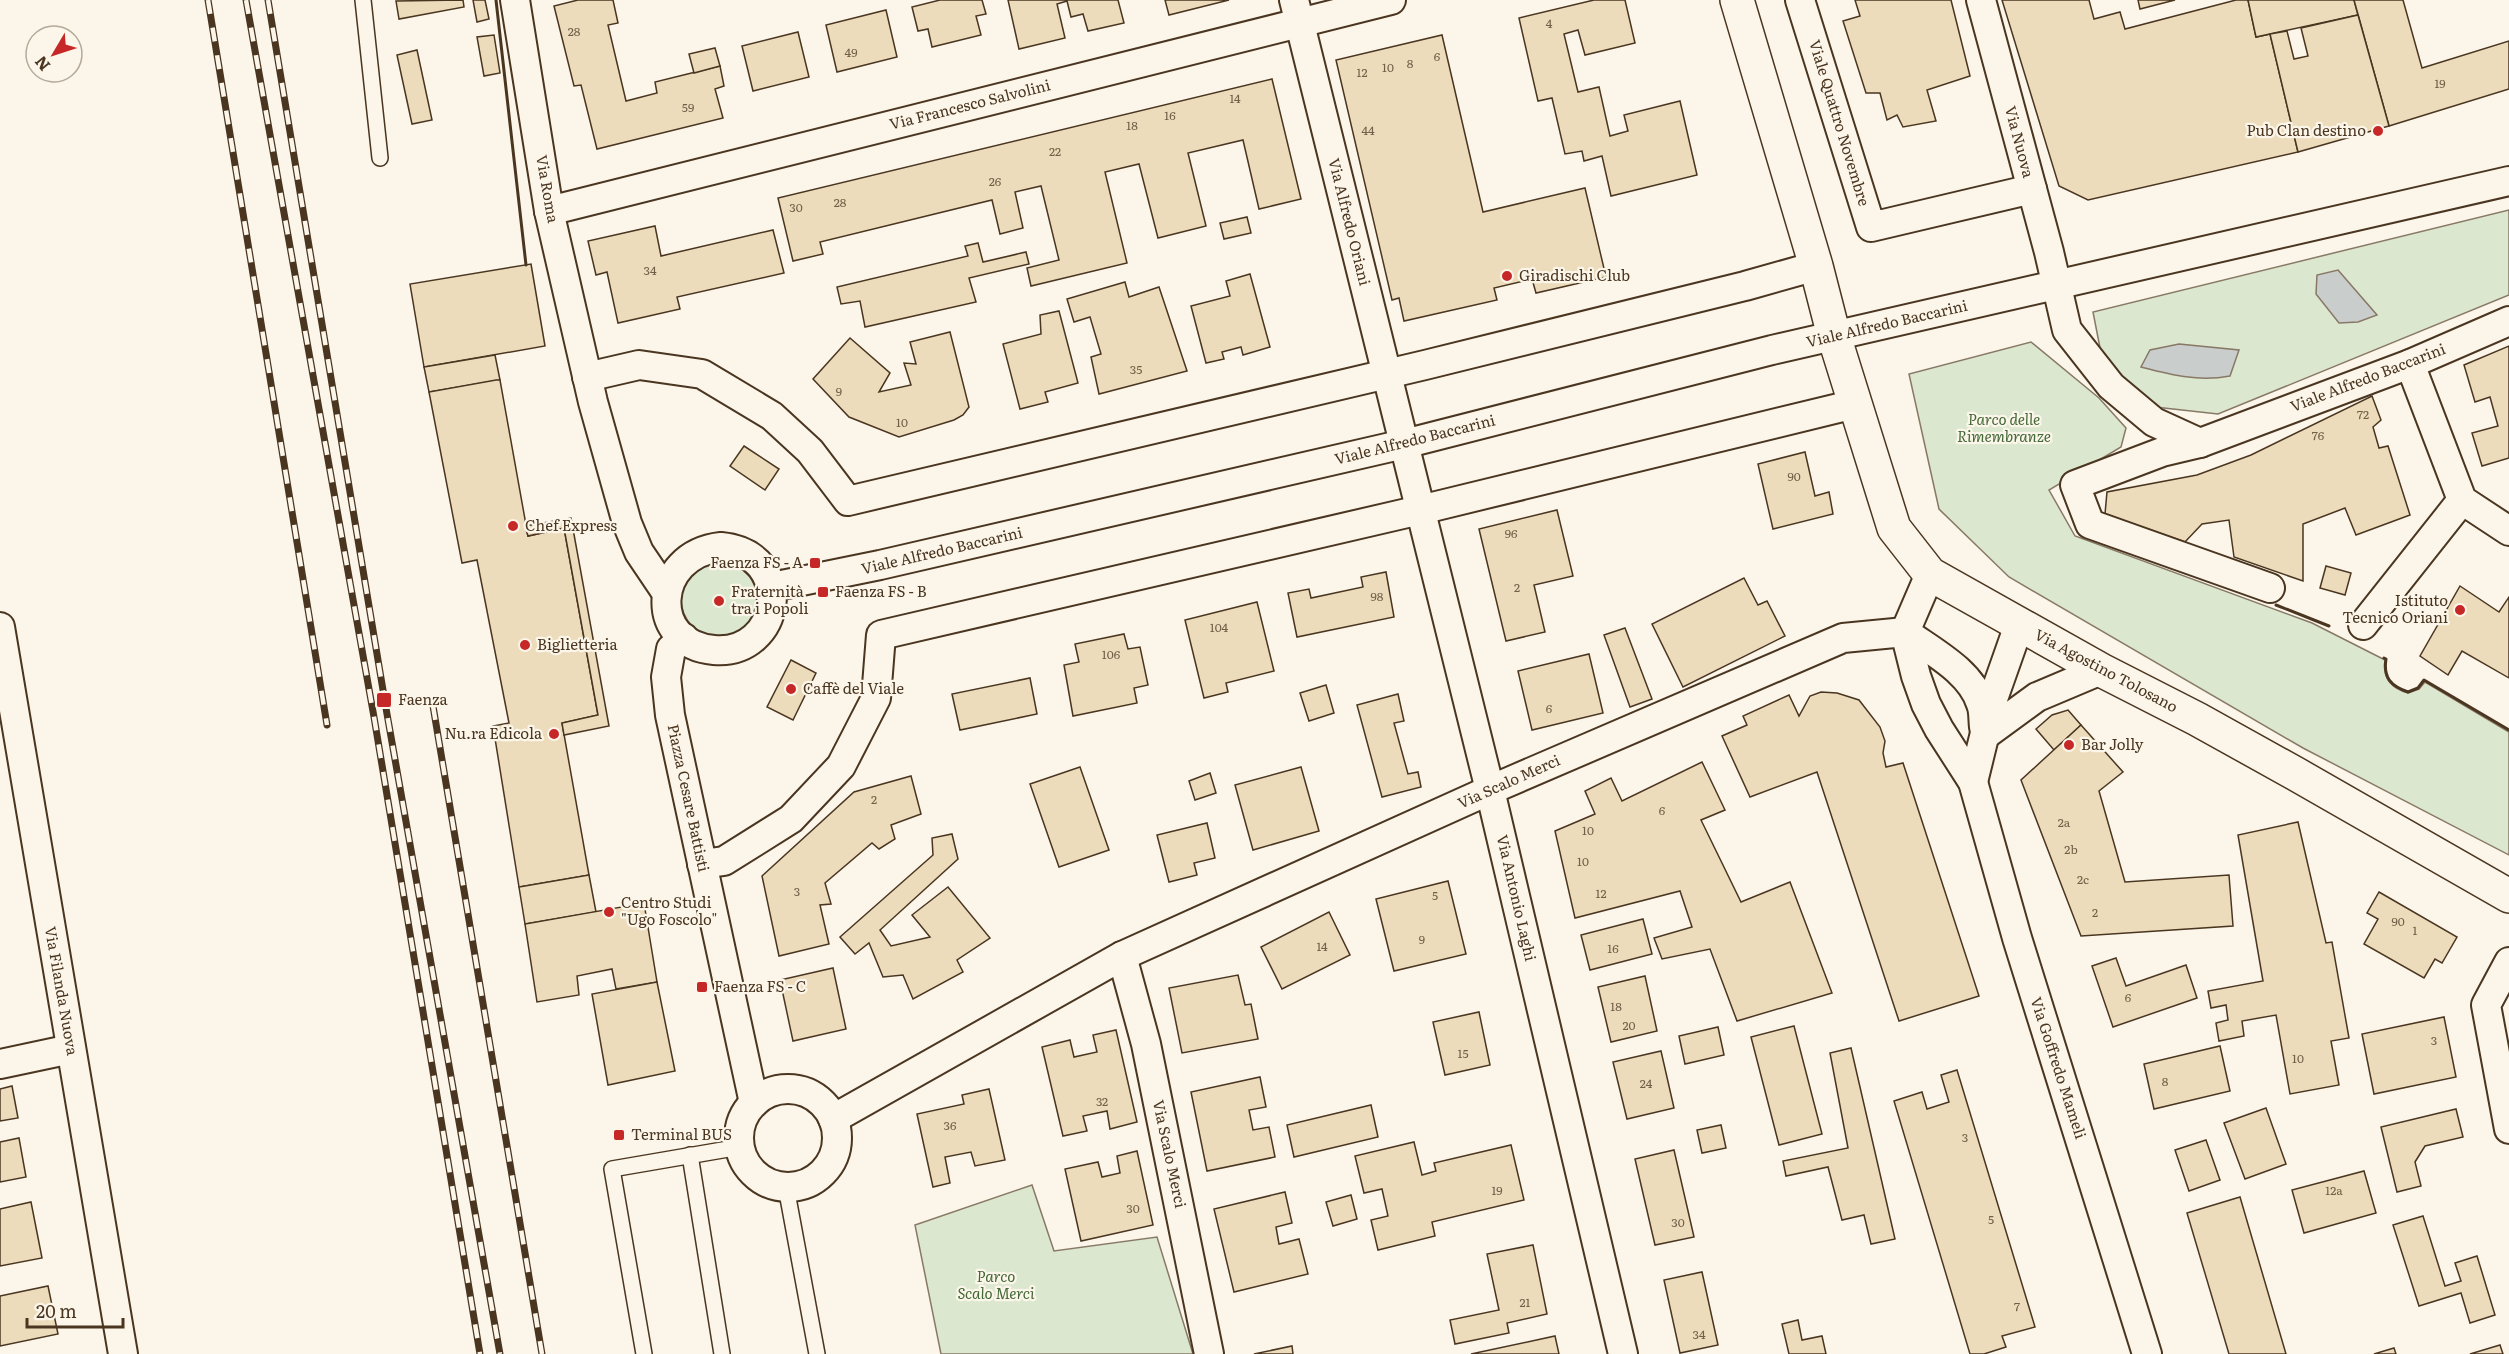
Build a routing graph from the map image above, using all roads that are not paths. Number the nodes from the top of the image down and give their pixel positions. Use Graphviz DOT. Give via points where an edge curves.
graph roads {
  1 [pos="363,0"];
  2 [pos="515,0"];
  3 [pos="1391,0"];
  4 [pos="1737,0"];
  5 [pos="1800,0"];
  6 [pos="1981,0"];
  7 [pos="1297,11"];
  8 [pos="380,158"];
  9 [pos="2509,181"];
  10 [pos="2032,189"];
  11 [pos="549,211"];
  12 [pos="1816,266"];
  13 [pos="2057,285"];
  14 [pos="2509,321"];
  15 [pos="1834,336"];
  16 [pos="2410,364"];
  17 [pos="1387,374"];
  18 [pos="587,377"];
  19 [pos="1856,404"];
  20 [pos="2200,442"];
  21 [pos="1404,444"];
  22 [pos="2462,500"];
  23 [pos="1420,510"];
  24 [pos="2509,531"];
  25 [pos="1930,574"];
  26 [pos="770,588"];
  27 [pos="2270,588"];
  28 [pos="666,592"];
  29 [pos="2019,625"];
  30 [pos="2363,625"];
  31 [pos="0,627"];
  32 [pos="1905,632"];
  33 [pos="684,638"];
  34 [pos="2101,670"];
  35 [pos="1985,735"];
  36 [pos="1973,782"];
  37 [pos="1490,790"];
  38 [pos="702,864"];
  39 [pos="2509,897"];
  40 [pos="1122,956"];
  41 [pos="2509,962"];
  42 [pos="71,1049"];
  43 [pos="0,1064"];
  44 [pos="753,1103"];
  45 [pos="833,1119"];
  46 [pos="2509,1129"];
  47 [pos="740,1147"];
  48 [pos="690,1155"];
  49 [pos="786,1186"];
  50 [pos="123,1354"];
  51 [pos="644,1354"];
  52 [pos="722,1354"];
  53 [pos="817,1354"];
  54 [pos="1209,1354"];
  55 [pos="1623,1354"];
  56 [pos="2147,1354"];
  1 -- 8 [label="lane"];
  2 -- 11 [label="street, Via Roma"];
  3 -- 7 [label="street, Via Francesco Salvolini"];
  4 -- 12 [label="main road"];
  5 -- 10 [label="street, Viale Quattro Novembre" via="1871,226"];
  6 -- 10 [label="street, Via Nuova"];
  7 -- 11 [label="street, Via Francesco Salvolini"];
  7 -- 17 [label="street, Via Alfredo Oriani"];
  9 -- 13 [label="street, Viale Alfredo Baccarini"];
  10 -- 13 [label="street, Via Nuova"];
  11 -- 18 [label="street, Via Roma"];
  12 -- 15 [label="main road"];
  12 -- 17 [label="street"];
  13 -- 15 [label="street, Viale Alfredo Baccarini"];
  13 -- 20 [label="street" via="2067,330 2111,386 2154,422"];
  14 -- 16 [label="street, Viale Alfredo Baccarini"];
  15 -- 19 [label="main road, Via Agostino Tolosano"];
  15 -- 21 [label="street, Viale Alfredo Baccarini"];
  16 -- 20 [label="street, Viale Alfredo Baccarini"];
  16 -- 22 [label="street"];
  17 -- 18 [label="street" via="848,501 810,451 772,416 702,374 639,365"];
  17 -- 21 [label="street, Via Alfredo Oriani"];
  18 -- 28 [label="street" via="627,523 639,552"];
  19 -- 23 [label="street"];
  19 -- 25 [label="main road, Via Agostino Tolosano" via="1894,528"];
  20 -- 27 [label="street" via="2075,485 2090,524"];
  21 -- 23 [label="street, Via Antonio Laghi"];
  21 -- 26 [label="street, Viale Alfredo Baccarini"];
  22 -- 24 [label="street"];
  22 -- 30 [label="street"];
  23 -- 37 [label="street, Via Antonio Laghi"];
  23 -- 38 [label="street" via="881,635 876,698 841,766 791,819 724,861"];
  25 -- 29 [label="main road, Via Agostino Tolosano"];
  25 -- 32 [label="street"];
  26 -- 28 [label="street" via="748,554 734,549 709,549 683,564"];
  26 -- 33 [label="street" via="764,626 742,645 711,650"];
  28 -- 33 [label="street" via="668,615"];
  29 -- 34 [label="main road, Via Agostino Tolosano"];
  29 -- 35 [label="street"];
  31 -- 42 [label="street, Via Filanda Nuova"];
  32 -- 35 [label="street" via="1973,687 1982,705"];
  32 -- 36 [label="street, Via Goffredo Mameli" via="1926,704"];
  32 -- 37 [label="street, Via Scalo Merci" via="1843,638"];
  33 -- 38 [label="street, Piazza Cesare Battisti" via="671,649 666,676 670,715"];
  34 -- 35 [label="street" via="2037,697"];
  34 -- 39 [label="main road, Via Agostino Tolosano" via="2266,757"];
  35 -- 36 [label="street"];
  36 -- 56 [label="street, Via Goffredo Mameli" via="2017,938"];
  37 -- 40 [label="street, Via Scalo Merci"];
  37 -- 55 [label="street, Via Antonio Laghi"];
  38 -- 44 [label="street, Piazza Cesare Battisti"];
  40 -- 45 [label="street, Via Scalo Merci"];
  40 -- 54 [label="street, Via Scalo Merci" via="1148,1054"];
  41 -- 46 [label="street" via="2486,1005"];
  42 -- 43 [label="street"];
  42 -- 50 [label="street, Via Filanda Nuova"];
  44 -- 45 [label="street" via="782,1089 797,1090 825,1105"];
  44 -- 47 [label="street" via="744,1116"];
  45 -- 49 [label="street" via="837,1134 828,1165 817,1177"];
  47 -- 48 [label="lane"];
  47 -- 49 [label="street" via="756,1175"];
  48 -- 51 [label="lane" via="612,1169"];
  48 -- 52 [label="lane"];
  49 -- 53 [label="lane"];
}
